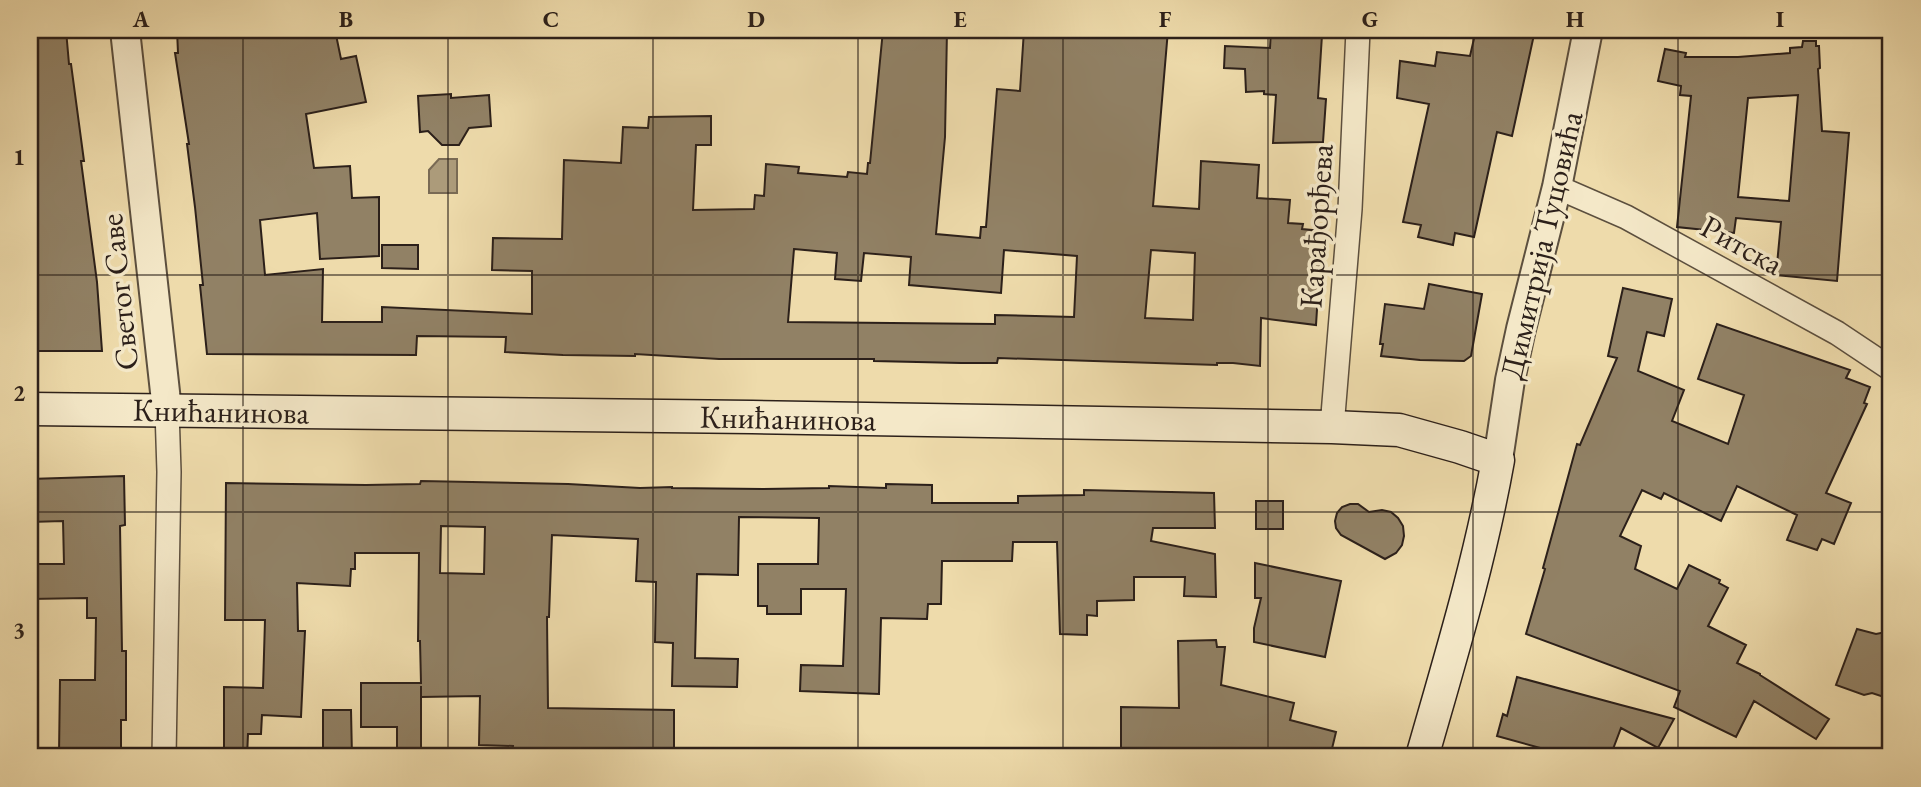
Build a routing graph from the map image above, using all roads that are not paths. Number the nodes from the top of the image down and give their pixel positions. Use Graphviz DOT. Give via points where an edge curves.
graph roads {
  1 [pos="125,30"];
  2 [pos="1359,30"];
  3 [pos="1588,30"];
  4 [pos="1557,187"];
  5 [pos="1891,369"];
  6 [pos="30,409"];
  7 [pos="167,411"];
  8 [pos="1332,427"];
  9 [pos="1498,460"];
  10 [pos="164,757"];
  11 [pos="1422,757"];
  1 -- 7 [label="street, Светог Саве"];
  2 -- 8 [label="street, Карађорђева"];
  3 -- 4 [label="street, Димитрија Туцовића"];
  4 -- 5 [label="street, Ритска" via="1626,217 1837,333"];
  4 -- 9 [label="street, Димитрија Туцовића" via="1518,342"];
  6 -- 7 [label="main road, Книћанинова"];
  7 -- 8 [label="main road, Книћанинова"];
  7 -- 10 [label="street, Светог Саве"];
  8 -- 9 [label="main road, Книћанинова" via="1399,430"];
  9 -- 11 [label="main road" via="1472,579"];
}
